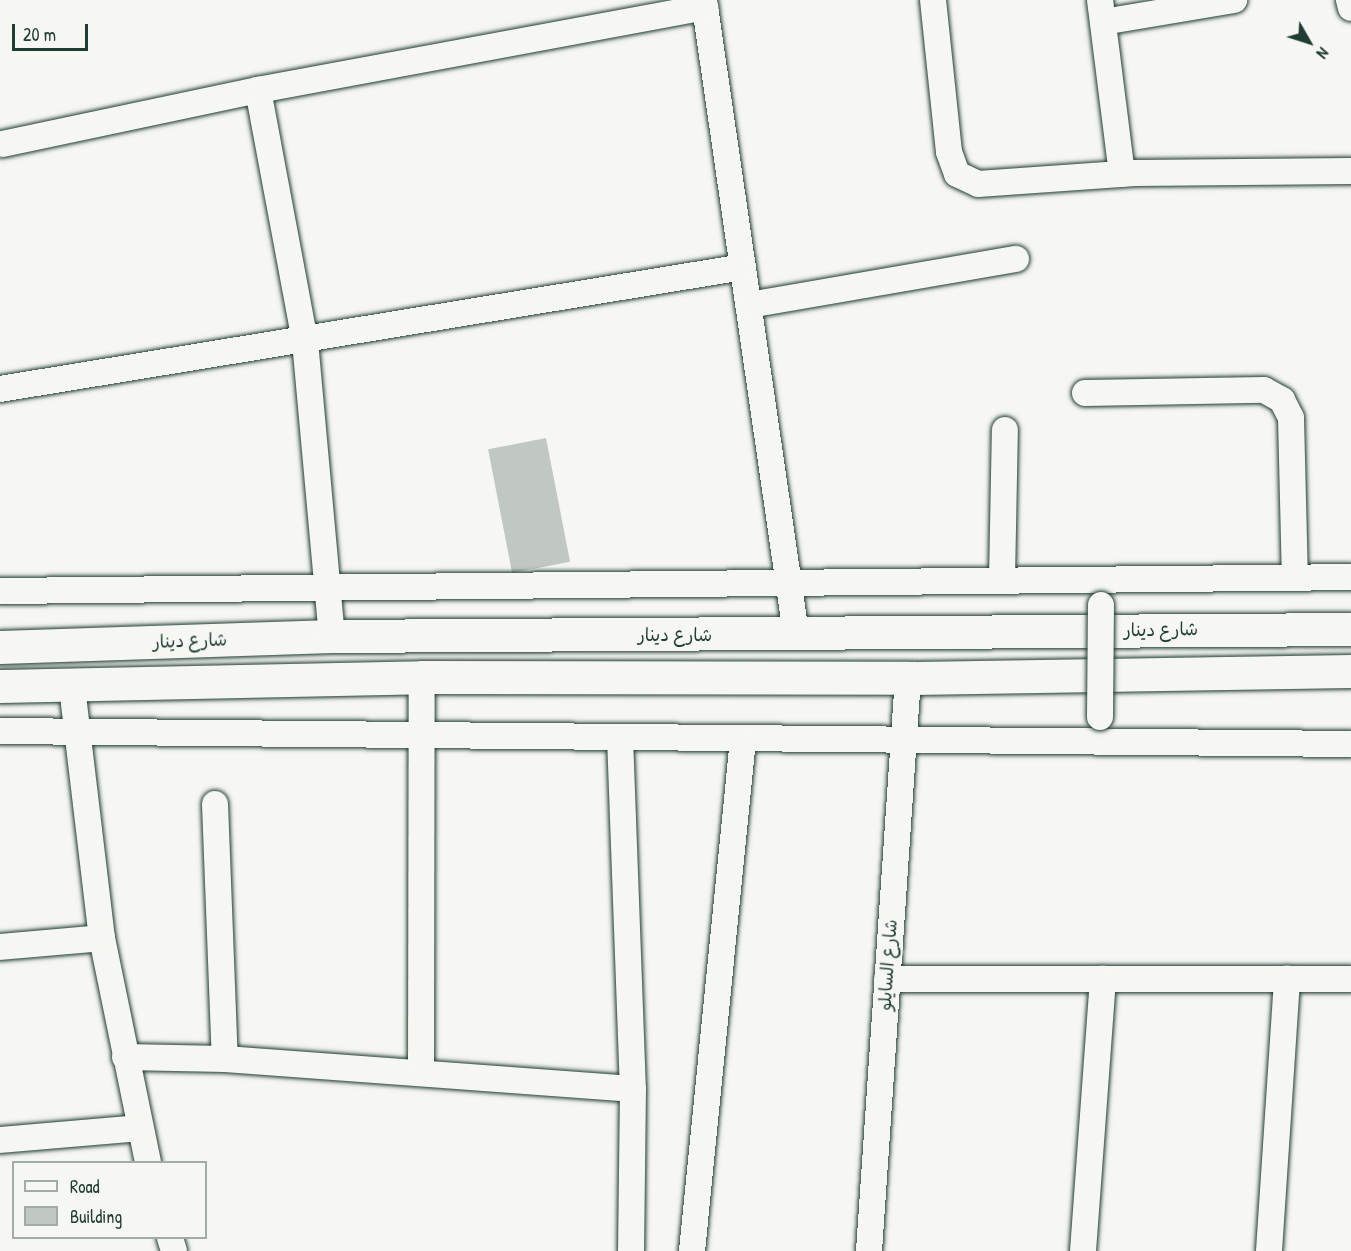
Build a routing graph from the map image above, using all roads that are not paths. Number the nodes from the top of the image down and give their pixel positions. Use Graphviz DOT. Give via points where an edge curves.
graph roads {
  1 [pos="933,0"];
  2 [pos="1234,0"];
  3 [pos="1349,0"];
  4 [pos="705,4"];
  5 [pos="1351,8"];
  6 [pos="1102,11"];
  7 [pos="258,90"];
  8 [pos="2,144"];
  9 [pos="1351,171"];
  10 [pos="1122,174"];
  11 [pos="1016,259"];
  12 [pos="743,267"];
  13 [pos="749,305"];
  14 [pos="305,341"];
  15 [pos="0,389"];
  16 [pos="1085,393"];
  17 [pos="1005,430"];
  18 [pos="1295,577"];
  19 [pos="1351,577"];
  20 [pos="1002,579"];
  21 [pos="789,581"];
  22 [pos="326,585"];
  23 [pos="0,591"];
  24 [pos="1101,605"];
  25 [pos="1351,629"];
  26 [pos="796,634"];
  27 [pos="332,636"];
  28 [pos="0,646"];
  29 [pos="1351,671"];
  30 [pos="422,677"];
  31 [pos="908,678"];
  32 [pos="0,686"];
  33 [pos="72,687"];
  34 [pos="1100,717"];
  35 [pos="78,730"];
  36 [pos="0,731"];
  37 [pos="422,733"];
  38 [pos="620,737"];
  39 [pos="743,739"];
  40 [pos="903,742"];
  41 [pos="1351,744"];
  42 [pos="215,804"];
  43 [pos="102,938"];
  44 [pos="0,947"];
  45 [pos="887,979"];
  46 [pos="1103,979"];
  47 [pos="1287,979"];
  48 [pos="1351,979"];
  49 [pos="125,1057"];
  50 [pos="225,1059"];
  51 [pos="421,1071"];
  52 [pos="633,1089"];
  53 [pos="139,1128"];
  54 [pos="0,1140"];
  55 [pos="148,1161"];
  56 [pos="631,1251"];
  57 [pos="692,1251"];
  58 [pos="869,1251"];
  59 [pos="1083,1251"];
  60 [pos="1269,1251"];
  1 -- 10 [label="street" via="949,152 957,174 978,184"];
  2 -- 6 [label="street"];
  3 -- 5 [label="street"];
  4 -- 7 [label="street"];
  4 -- 12 [label="street"];
  6 -- 10 [label="street"];
  7 -- 8 [label="street"];
  7 -- 14 [label="street"];
  9 -- 10 [label="street"];
  11 -- 13 [label="street"];
  12 -- 13 [label="street"];
  12 -- 14 [label="street"];
  13 -- 21 [label="street"];
  14 -- 15 [label="street"];
  14 -- 22 [label="street"];
  16 -- 18 [label="street" via="1264,390 1282,400 1291,418"];
  17 -- 20 [label="street"];
  18 -- 19 [label="street"];
  18 -- 20 [label="street"];
  20 -- 21 [label="street"];
  21 -- 22 [label="street"];
  21 -- 26 [label="street"];
  22 -- 23 [label="street"];
  22 -- 27 [label="street"];
  24 -- 34 [label="street, bridge"];
  25 -- 26 [label="main road, شارع دينار"];
  26 -- 27 [label="main road, شارع دينار"];
  27 -- 28 [label="main road, شارع دينار"];
  29 -- 31 [label="main road"];
  30 -- 31 [label="main road"];
  30 -- 33 [label="main road"];
  30 -- 37 [label="street"];
  31 -- 40 [label="street, شارع السايلو"];
  32 -- 33 [label="main road"];
  33 -- 35 [label="street"];
  35 -- 36 [label="street"];
  35 -- 37 [label="street"];
  35 -- 43 [label="street"];
  37 -- 38 [label="street"];
  37 -- 51 [label="street"];
  38 -- 39 [label="street"];
  38 -- 52 [label="street"];
  39 -- 40 [label="street"];
  39 -- 57 [label="street"];
  40 -- 41 [label="street"];
  40 -- 45 [label="street, شارع السايلو"];
  42 -- 50 [label="street"];
  43 -- 44 [label="street"];
  43 -- 49 [label="street"];
  45 -- 46 [label="street"];
  45 -- 58 [label="street, شارع السايلو"];
  46 -- 47 [label="street"];
  46 -- 59 [label="street"];
  47 -- 48 [label="street"];
  47 -- 60 [label="street"];
  49 -- 50 [label="street"];
  49 -- 53 [label="street"];
  50 -- 51 [label="street"];
  51 -- 52 [label="street"];
  52 -- 56 [label="street"];
  53 -- 54 [label="street"];
  53 -- 55 [label="street"];
}
